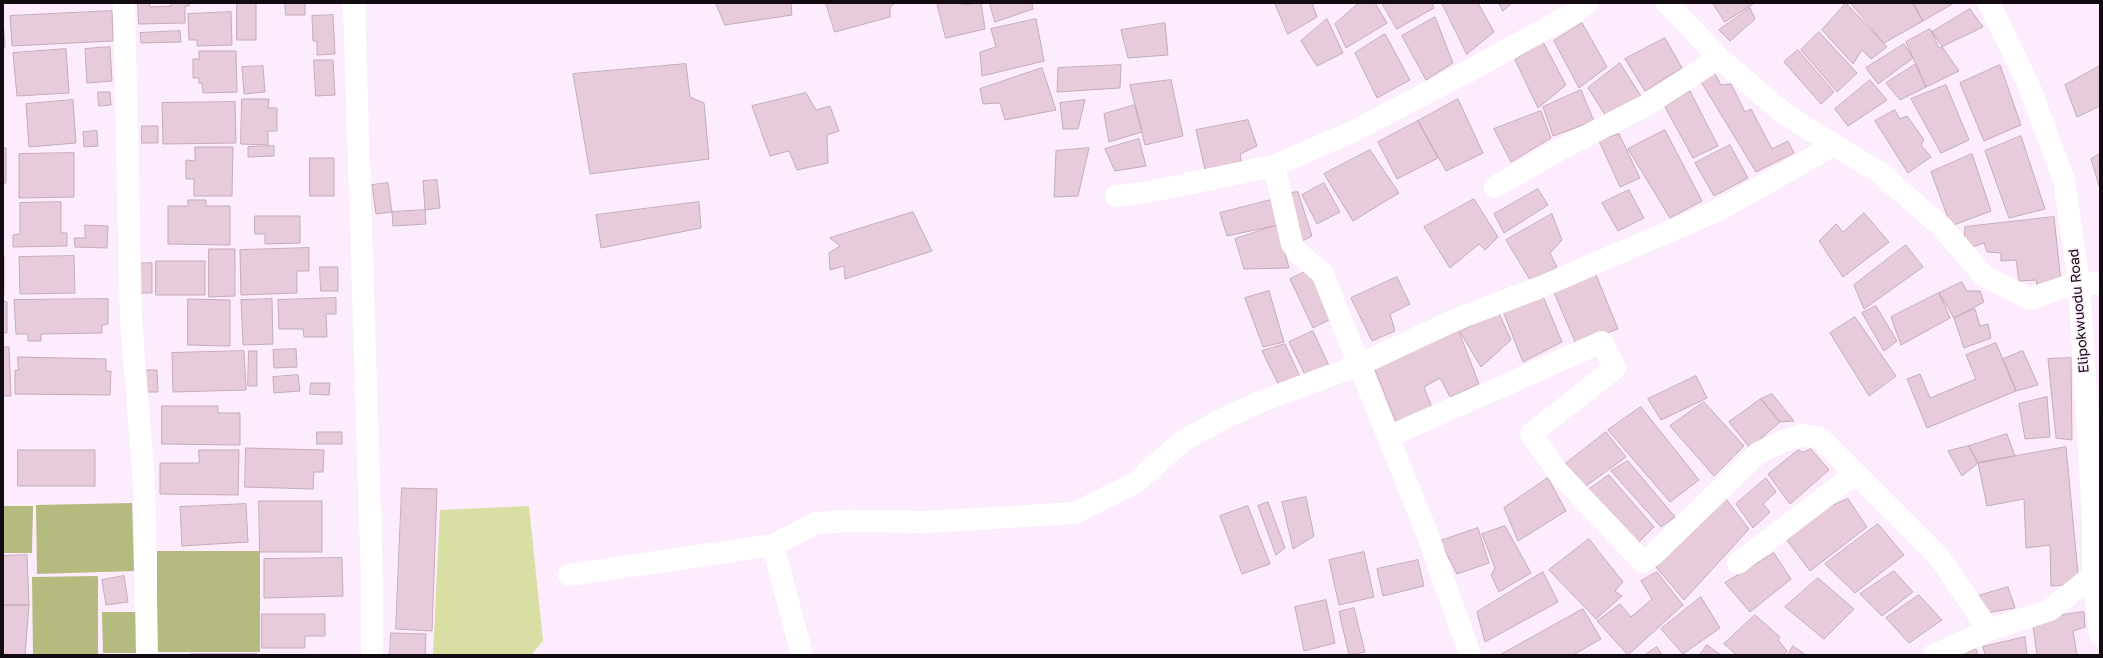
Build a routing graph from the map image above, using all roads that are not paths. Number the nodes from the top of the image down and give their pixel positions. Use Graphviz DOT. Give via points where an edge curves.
graph roads {
  1 [pos="124,3"];
  2 [pos="354,3"];
  3 [pos="1587,3"];
  4 [pos="1667,3"];
  5 [pos="1989,3"];
  6 [pos="1719,58"];
  7 [pos="1834,145"];
  8 [pos="1274,166"];
  9 [pos="1495,187"];
  10 [pos="1116,196"];
  11 [pos="2090,283"];
  12 [pos="1359,365"];
  13 [pos="1388,436"];
  14 [pos="1855,474"];
  15 [pos="2096,544"];
  16 [pos="774,545"];
  17 [pos="1738,563"];
  18 [pos="2093,575"];
  19 [pos="569,576"];
  20 [pos="1989,630"];
  21 [pos="2100,634"];
  22 [pos="147,655"];
  23 [pos="372,655"];
  24 [pos="802,655"];
  25 [pos="1470,655"];
  26 [pos="1934,655"];
  1 -- 22 [label="street" via="131,319 144,483"];
  2 -- 23 [label="street" via="372,578"];
  3 -- 8 [label="street" via="1576,12 1469,72 1352,132"];
  4 -- 6 [label="street"];
  5 -- 11 [label="street, Elipokwuodu Road" via="2029,86 2064,180"];
  6 -- 7 [label="street" via="1786,115"];
  6 -- 9 [label="street" via="1645,106 1557,151"];
  7 -- 11 [label="street" via="1880,173 1941,226 1984,276 2030,299"];
  7 -- 12 [label="street" via="1721,210 1541,287 1457,319"];
  8 -- 10 [label="street" via="1143,193"];
  8 -- 12 [label="street" via="1292,244 1298,253 1322,274"];
  11 -- 15 [label="street, Elipokwuodu Road"];
  12 -- 13 [label="street"];
  12 -- 16 [label="street" via="1262,401 1226,418 1184,440 1135,483 1075,513 927,522 816,523"];
  13 -- 14 [label="street" via="1602,342 1615,368 1532,434 1557,471 1644,562 1758,453 1784,440 1804,436 1820,438"];
  13 -- 25 [label="street" via="1427,533"];
  14 -- 17 [label="street"];
  14 -- 20 [label="street" via="1939,557"];
  15 -- 18 [label="street, Elipokwuodu Road"];
  16 -- 19 [label="street"];
  16 -- 24 [label="street"];
  18 -- 20 [label="street" via="2050,610"];
  18 -- 21 [label="street, Elipokwuodu Road"];
  20 -- 26 [label="street"];
}
